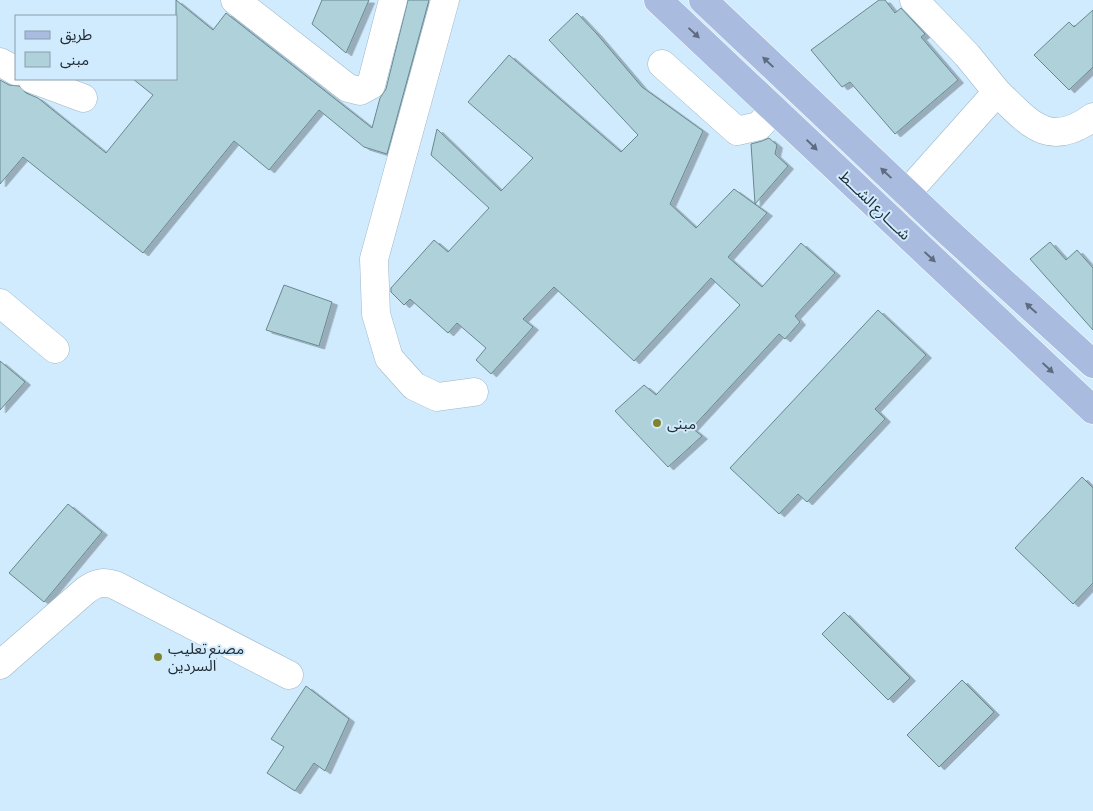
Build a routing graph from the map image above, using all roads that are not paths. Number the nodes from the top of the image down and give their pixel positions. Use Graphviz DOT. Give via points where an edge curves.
graph roads {
  1 [pos="235,0"];
  2 [pos="392,0"];
  3 [pos="445,0"];
  4 [pos="658,0"];
  5 [pos="703,0"];
  6 [pos="914,0"];
  7 [pos="0,62"];
  8 [pos="662,64"];
  9 [pos="15,70"];
  10 [pos="35,80"];
  11 [pos="997,92"];
  12 [pos="83,98"];
  13 [pos="774,109"];
  14 [pos="1093,117"];
  15 [pos="907,193"];
  16 [pos="0,303"];
  17 [pos="55,349"];
  18 [pos="1093,364"];
  19 [pos="474,392"];
  20 [pos="1093,410"];
  21 [pos="0,665"];
  22 [pos="289,675"];
  1 -- 2 [label="street" via="348,88 360,91 371,85"];
  3 -- 19 [label="street" via="374,259 376,314 389,358 414,386 437,397"];
  4 -- 13 [label="main road, شــــارع الشـــط, one-way"];
  15 -- 5 [label="main road, شــــارع الشـــط, one-way"];
  6 -- 11 [label="street" via="967,55"];
  7 -- 9 [label="street"];
  8 -- 13 [label="street" via="737,131 759,126"];
  10 -- 12 [label="street"];
  11 -- 14 [label="street" via="1031,124 1046,131 1064,133"];
  11 -- 15 [label="street"];
  13 -- 20 [label="main road, شــــارع الشـــط, one-way"];
  18 -- 15 [label="main road, شــــارع الشـــط, one-way"];
  16 -- 17 [label="street"];
  21 -- 22 [label="street" via="86,590 108,583"];
}
